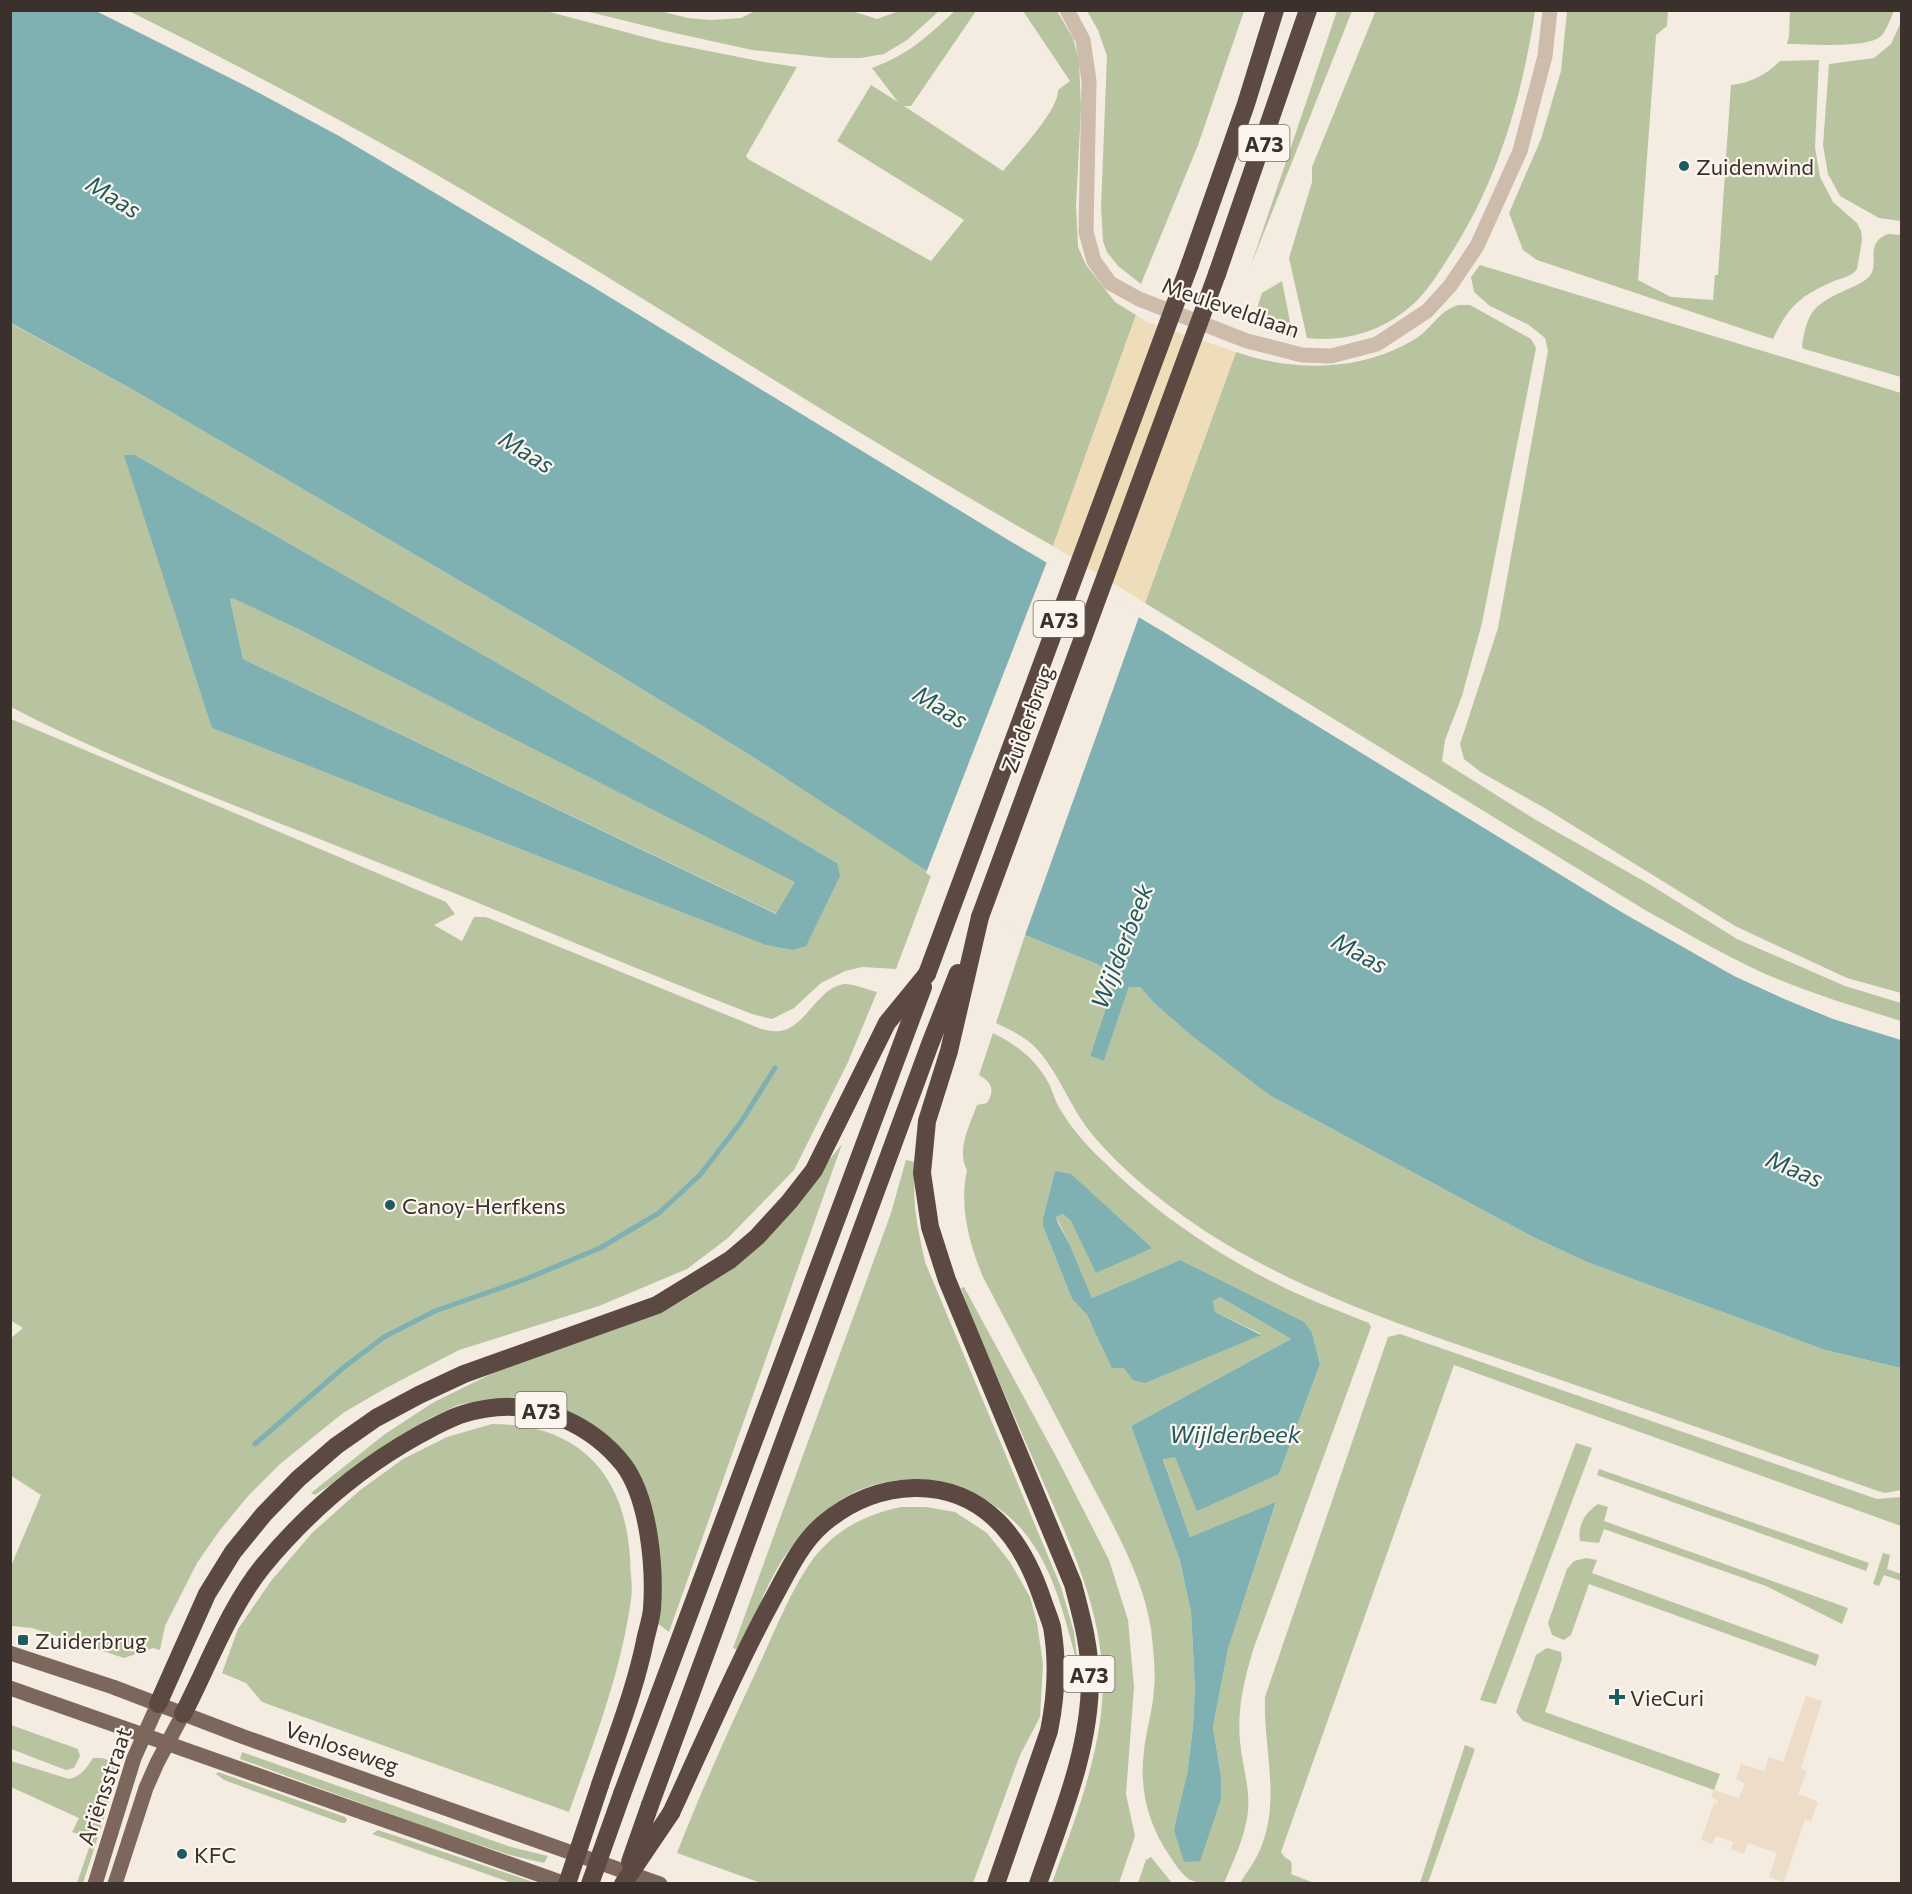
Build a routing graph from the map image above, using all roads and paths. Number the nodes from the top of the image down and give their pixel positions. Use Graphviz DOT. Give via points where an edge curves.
graph roads {
  1 [pos="1067,10"];
  2 [pos="1275,10"];
  3 [pos="1308,10"];
  4 [pos="1550,10"];
  5 [pos="980,917"];
  6 [pos="927,974"];
  7 [pos="10,1653"];
  8 [pos="10,1688"];
  9 [pos="158,1704"];
  10 [pos="183,1714"];
  11 [pos="145,1735"];
  12 [pos="167,1743"];
  13 [pos="95,1884"];
  14 [pos="115,1884"];
  15 [pos="566,1884"];
  16 [pos="590,1884"];
  17 [pos="623,1884"];
  18 [pos="660,1884"];
  19 [pos="996,1884"];
  20 [pos="1038,1884"];
  1 -- 4 [label="street, Meuleveldlaan" via="1083,40 1089,81 1086,232 1094,261 1110,283 1139,299 1247,341 1302,355 1331,356 1377,344 1427,311 1477,246 1520,151 1545,56"];
  2 -- 6 [label="highway, Zuiderbrug / A73, bridge" via="1190,264"];
  3 -- 5 [label="highway, Zuiderbrug / A73, bridge" via="1217,274"];
  5 -- 17 [label="highway, Zuiderbrug / A73, bridge"];
  5 -- 20 [label="highway, A73" via="949,1051 927,1121 922,1173 930,1227 947,1280 1073,1584 1086,1634 1088,1720 1076,1773"];
  6 -- 9 [label="highway, A73" via="887,1023 814,1170 764,1229 730,1260 657,1305 464,1374 376,1418 344,1440 298,1479 239,1544 207,1594"];
  6 -- 16 [label="highway, Zuiderbrug / A73, bridge"];
  7 -- 9 [label="main road, Venloseweg"];
  8 -- 11 [label="main road"];
  9 -- 10 [label="main road, Venloseweg"];
  9 -- 11 [label="main road, Ariënsstraat"];
  10 -- 12 [label="main road, Ariënsstraat"];
  10 -- 15 [label="highway, A73, bridge" via="226,1624 262,1567 334,1493 371,1464 431,1428 490,1407 532,1407 575,1424 602,1441 624,1466 639,1496 649,1532 652,1610 639,1669"];
  10 -- 18 [label="main road, Venloseweg"];
  11 -- 12 [label="main road"];
  11 -- 13 [label="main road, Ariënsstraat" via="134,1758"];
  12 -- 14 [label="main road, Ariënsstraat" via="146,1788"];
  12 -- 15 [label="main road"];
  17 -- 19 [label="highway, A73, bridge" via="671,1813 760,1622 797,1555 822,1525 854,1503 882,1491 926,1488 955,1494 980,1506 1012,1535 1036,1581 1052,1627 1055,1705"];
}
